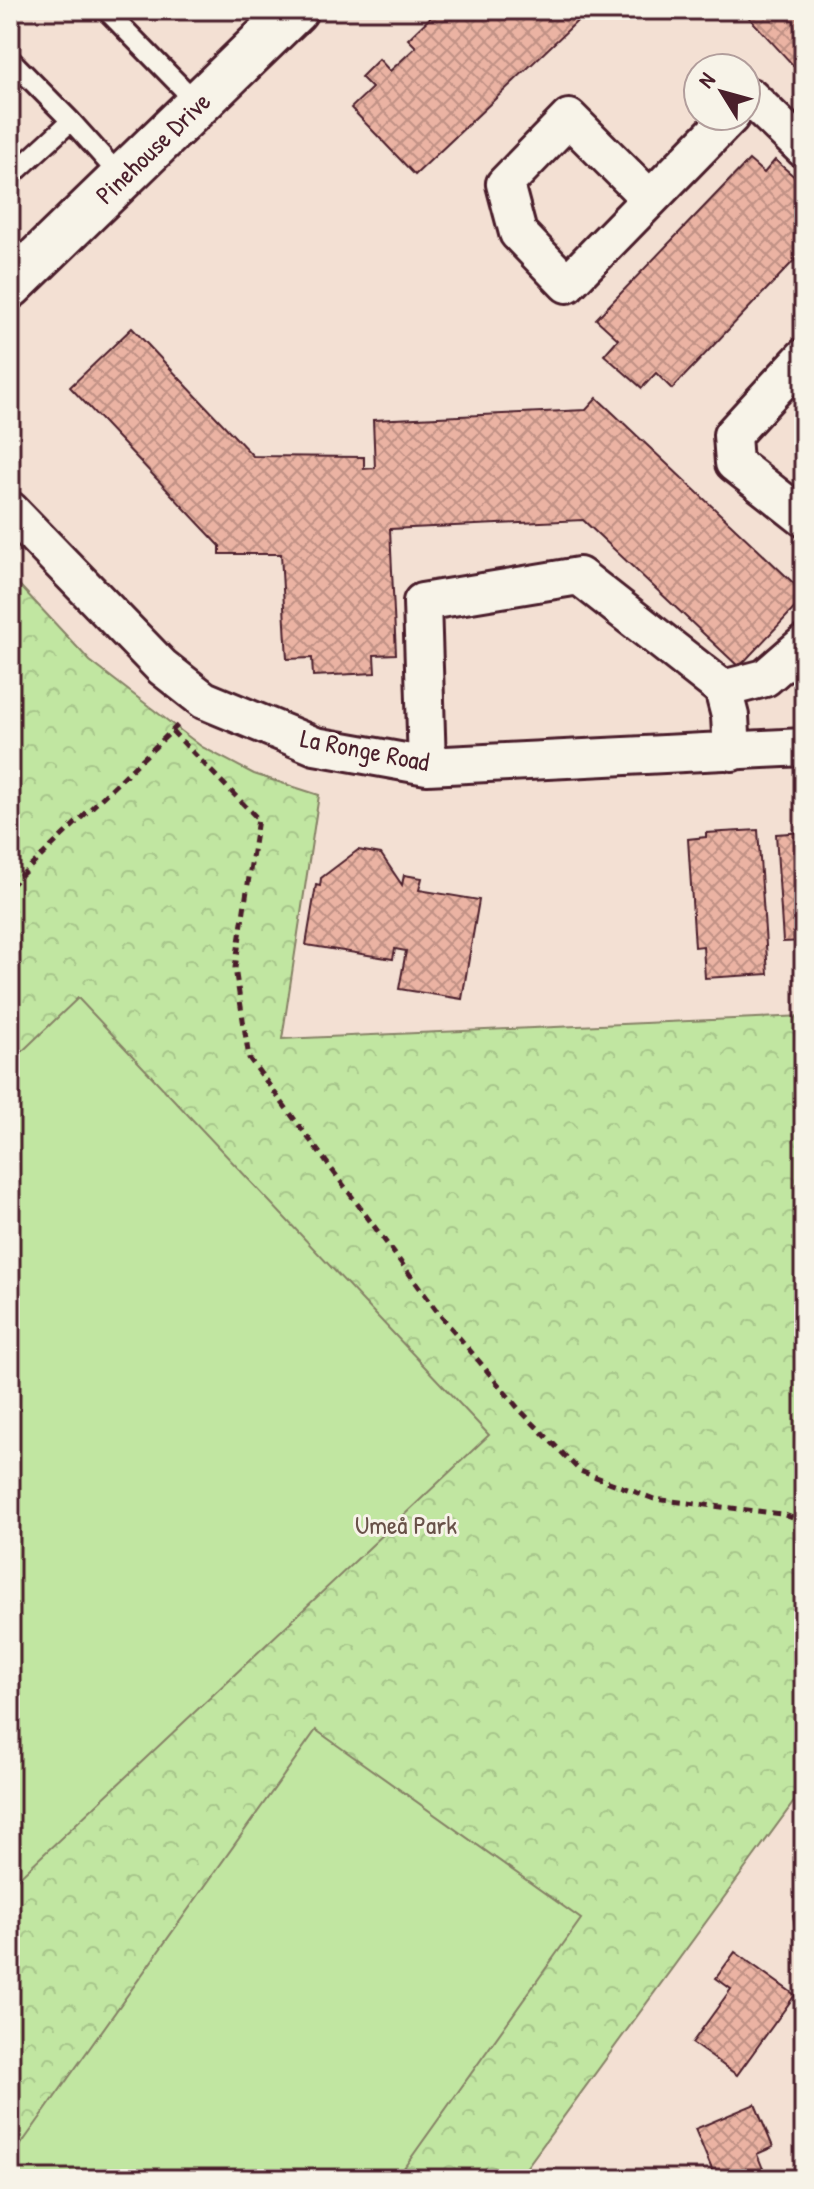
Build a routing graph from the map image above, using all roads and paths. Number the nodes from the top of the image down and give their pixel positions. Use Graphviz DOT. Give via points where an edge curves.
graph roads {
  1 [pos="106,10"];
  2 [pos="295,10"];
  3 [pos="10,59"];
  4 [pos="198,104"];
  5 [pos="762,109"];
  6 [pos="71,121"];
  7 [pos="715,132"];
  8 [pos="804,149"];
  9 [pos="10,177"];
  10 [pos="122,178"];
  11 [pos="650,199"];
  12 [pos="10,286"];
  13 [pos="804,357"];
  14 [pos="10,510"];
  15 [pos="804,518"];
  16 [pos="804,644"];
  17 [pos="723,689"];
  18 [pos="204,700"];
  19 [pos="172,731"];
  20 [pos="804,747"];
  21 [pos="732,752"];
  22 [pos="427,766"];
  23 [pos="10,886"];
  24 [pos="804,1522"];
  1 -- 4 [label="lane"];
  2 -- 4 [label="street, Pinehouse Drive"];
  3 -- 6 [label="lane"];
  4 -- 10 [label="street, Pinehouse Drive"];
  5 -- 8 [label="street"];
  6 -- 9 [label="lane"];
  6 -- 10 [label="lane"];
  7 -- 11 [label="street"];
  10 -- 12 [label="street, Pinehouse Drive"];
  13 -- 15 [label="street" via="732,435 734,463"];
  14 -- 18 [label="street, La Ronge Road" via="162,667"];
  16 -- 17 [label="street" via="765,678"];
  17 -- 21 [label="street"];
  17 -- 22 [label="street" via="579,576 422,602"];
  18 -- 19 [label="path"];
  18 -- 22 [label="street, La Ronge Road" via="315,746"];
  19 -- 23 [label="path"];
  19 -- 24 [label="path" via="258,819 235,968 249,1058 437,1311 518,1408 580,1471 654,1499 782,1514"];
  20 -- 21 [label="street, La Ronge Road"];
  21 -- 22 [label="street, La Ronge Road"];
}
